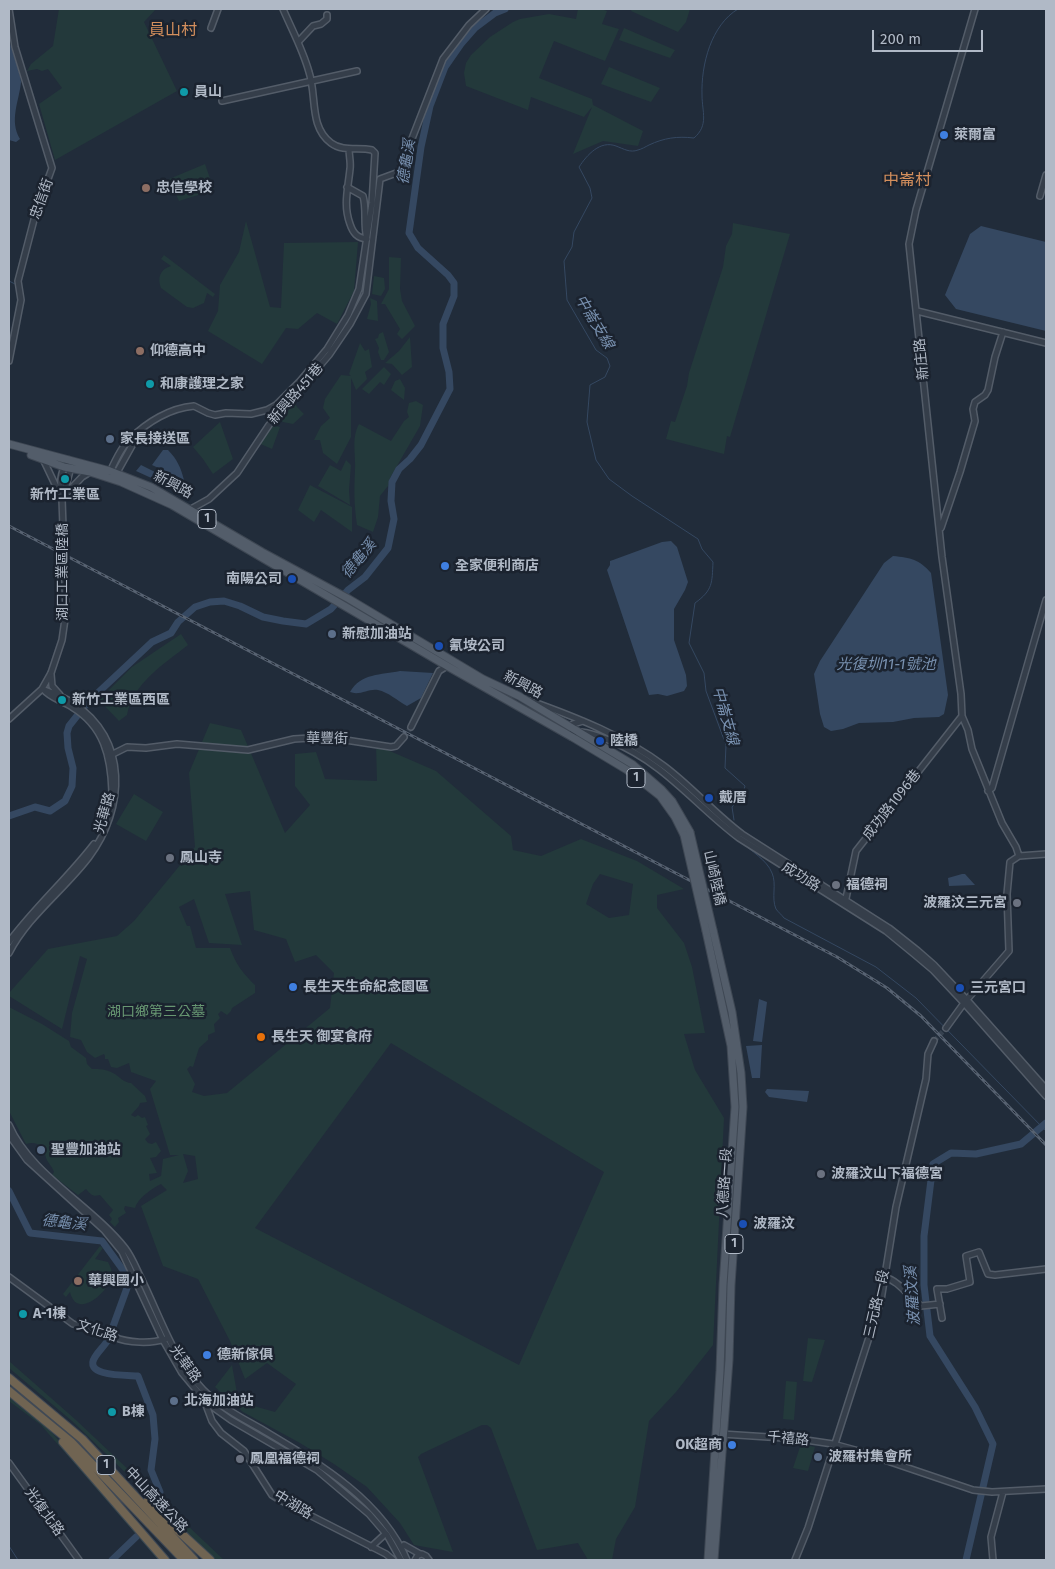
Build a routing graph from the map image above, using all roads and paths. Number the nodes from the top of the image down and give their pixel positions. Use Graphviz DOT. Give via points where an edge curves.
graph roads {
  1 [pos="218,9"];
  2 [pos="283,9"];
  3 [pos="486,9"];
  4 [pos="975,9"];
  5 [pos="9,12"];
  6 [pos="327,15"];
  7 [pos="211,28"];
  8 [pos="298,42"];
  9 [pos="357,71"];
  10 [pos="311,81"];
  11 [pos="222,101"];
  12 [pos="349,149"];
  13 [pos="1046,175"];
  14 [pos="347,186"];
  15 [pos="1040,196"];
  16 [pos="367,239"];
  17 [pos="917,311"];
  18 [pos="1003,332"];
  19 [pos="1046,343"];
  20 [pos="9,361"];
  21 [pos="9,444"];
  22 [pos="9,448"];
  23 [pos="43,458"];
  24 [pos="70,460"];
  25 [pos="64,467"];
  26 [pos="72,469"];
  27 [pos="90,472"];
  28 [pos="112,475"];
  29 [pos="62,499"];
  30 [pos="191,510"];
  31 [pos="940,531"];
  32 [pos="336,597"];
  33 [pos="1046,600"];
  34 [pos="447,666"];
  35 [pos="51,673"];
  36 [pos="42,688"];
  37 [pos="519,696"];
  38 [pos="63,697"];
  39 [pos="81,711"];
  40 [pos="962,716"];
  41 [pos="9,719"];
  42 [pos="583,721"];
  43 [pos="412,727"];
  44 [pos="572,728"];
  45 [pos="581,732"];
  46 [pos="404,737"];
  47 [pos="572,737"];
  48 [pos="111,755"];
  49 [pos="988,791"];
  50 [pos="687,834"];
  51 [pos="1046,854"];
  52 [pos="1019,856"];
  53 [pos="845,902"];
  54 [pos="710,931"];
  55 [pos="9,942"];
  56 [pos="9,953"];
  57 [pos="966,1002"];
  58 [pos="946,1028"];
  59 [pos="934,1040"];
  60 [pos="1046,1088"];
  61 [pos="1046,1096"];
  62 [pos="9,1125"];
  63 [pos="9,1135"];
  64 [pos="28,1159"];
  65 [pos="1046,1269"];
  66 [pos="884,1277"];
  67 [pos="9,1278"];
  68 [pos="940,1304"];
  69 [pos="942,1318"];
  70 [pos="167,1338"];
  71 [pos="184,1372"];
  72 [pos="9,1378"];
  73 [pos="9,1391"];
  74 [pos="212,1397"];
  75 [pos="207,1403"];
  76 [pos="44,1419"];
  77 [pos="720,1433"];
  78 [pos="82,1440"];
  79 [pos="833,1444"];
  80 [pos="9,1463"];
  81 [pos="1046,1489"];
  82 [pos="1003,1492"];
  83 [pos="383,1536"];
  84 [pos="404,1545"];
  85 [pos="371,1547"];
  86 [pos="420,1554"];
  87 [pos="79,1560"];
  88 [pos="165,1560"];
  89 [pos="184,1560"];
  90 [pos="194,1560"];
  91 [pos="210,1560"];
  92 [pos="393,1560"];
  93 [pos="401,1560"];
  94 [pos="407,1560"];
  95 [pos="413,1560"];
  96 [pos="429,1560"];
  97 [pos="708,1560"];
  98 [pos="714,1560"];
  99 [pos="795,1560"];
  100 [pos="993,1560"];
  1 -- 7 [label="street"];
  2 -- 8 [label="street"];
  3 -- 30 [label="street, 新興路451巷" via="443,59 399,172 380,179 366,294 340,340 269,425 237,473 209,499"];
  4 -- 17 [label="street, 新庄路" via="910,232"];
  5 -- 20 [label="street, 忠信街" via="15,47 52,168 36,212 18,281 21,300"];
  6 -- 8 [label="street" via="324,22 312,26"];
  8 -- 10 [label="street"];
  9 -- 10 [label="street"];
  10 -- 11 [label="street"];
  10 -- 12 [label="street" via="315,115 321,132 332,144"];
  12 -- 14 [label="street" via="351,167"];
  12 -- 16 [label="street" via="372,150 375,153"];
  13 -- 15 [label="street"];
  14 -- 16 [label="street" via="363,196"];
  14 -- 16 [label="street" via="346,214 354,234"];
  16 -- 28 [label="street" via="359,289 348,314 327,349 276,405 241,415 215,415 194,406 181,408 151,422 134,436 134,442"];
  17 -- 18 [label="street"];
  17 -- 31 [label="street, 新庄路"];
  18 -- 19 [label="street"];
  18 -- 31 [label="street" via="988,390 975,402 975,421"];
  21 -- 24 [label="main road, 新興路 / 1"];
  22 -- 23 [label="main road, 新興路 / 1"];
  23 -- 25 [label="main road, 新興路 / 1"];
  23 -- 29 [label="street"];
  24 -- 25 [label="street"];
  24 -- 26 [label="street"];
  24 -- 28 [label="main road, 新興路 / 1"];
  25 -- 26 [label="main road, 新興路 / 1"];
  25 -- 29 [label="street, 湖口工業區陸橋" via="60,481"];
  26 -- 27 [label="main road, 新興路 / 1"];
  26 -- 29 [label="street"];
  27 -- 28 [label="main road, 新興路 / 1"];
  27 -- 29 [label="street"];
  28 -- 30 [label="main road, 新興路 / 1" via="151,486"];
  28 -- 32 [label="main road, 新興路 / 1"];
  29 -- 35 [label="street, 湖口工業區陸橋, bridge" via="66,612 62,640"];
  30 -- 32 [label="main road, 新興路 / 1"];
  31 -- 40 [label="street, 新庄路"];
  32 -- 34 [label="main road, 新興路 / 1" via="346,607"];
  32 -- 37 [label="main road, 新興路 / 1" via="349,599 483,679"];
  33 -- 49 [label="street" via="992,788"];
  34 -- 43 [label="street" via="439,671"];
  34 -- 47 [label="main road, 新興路 / 1"];
  35 -- 36 [label="street, 湖口工業區陸橋"];
  35 -- 38 [label="street" via="54,689"];
  36 -- 38 [label="street, 光華路"];
  36 -- 39 [label="street, 光華路" via="48,696"];
  36 -- 41 [label="street, 湖口工業區陸橋"];
  37 -- 42 [label="street, 成功路"];
  37 -- 44 [label="main road, 新興路 / 1"];
  38 -- 39 [label="street, 光華路"];
  39 -- 48 [label="street, 光華路" via="97,730"];
  40 -- 49 [label="street, 新庄路"];
  40 -- 53 [label="street, 成功路1096巷" via="856,851"];
  42 -- 44 [label="street"];
  42 -- 53 [label="street, 成功路" via="630,743 656,760 729,824"];
  44 -- 45 [label="main road, 新興路 / 1"];
  44 -- 47 [label="street"];
  45 -- 47 [label="street"];
  45 -- 50 [label="main road, 1" via="632,764 662,790 680,814"];
  45 -- 53 [label="street, 成功路" via="628,749 652,764 739,838"];
  46 -- 48 [label="street, 華豐街" via="396,746 326,736 294,739 248,750 178,744 127,748"];
  47 -- 50 [label="main road, 1" via="627,770 660,796"];
  48 -- 55 [label="street, 光華路" via="112,797 100,828 101,834"];
  48 -- 56 [label="street, 光華路" via="116,767 116,798 103,836"];
  49 -- 52 [label="street, 新庄路"];
  50 -- 54 [label="main road, 山崎陸橋 / 1, bridge"];
  51 -- 52 [label="street"];
  52 -- 57 [label="street" via="1010,862 1007,894 1009,951"];
  53 -- 57 [label="street, 成功路" via="886,931"];
  54 -- 77 [label="main road, 八德路一段 / 1" via="731,1046 735,1107 723,1285"];
  57 -- 58 [label="street"];
  57 -- 60 [label="street, 成功路"];
  57 -- 61 [label="street, 成功路"];
  59 -- 66 [label="street, 三元路一段" via="928,1054 926,1078 896,1207"];
  62 -- 64 [label="street, 光華路"];
  63 -- 64 [label="street, 光華路"];
  64 -- 70 [label="street, 光華路" via="104,1230 122,1252"];
  65 -- 68 [label="street" via="988,1274 980,1252 972,1253 966,1256 970,1282 946,1290 937,1289"];
  66 -- 68 [label="street" via="902,1286 921,1306"];
  66 -- 79 [label="street, 三元路一段" via="881,1300"];
  67 -- 70 [label="street, 文化路" via="73,1324 125,1340"];
  68 -- 69 [label="street"];
  70 -- 71 [label="street, 光華路"];
  71 -- 74 [label="street, 光華路"];
  71 -- 75 [label="street, 光華路"];
  72 -- 78 [label="highway, 中山高速公路 / 1"];
  73 -- 76 [label="highway, 中山高速公路 / 1"];
  74 -- 75 [label="street"];
  74 -- 94 [label="street, 光華路" via="320,1464 347,1486 391,1531"];
  75 -- 85 [label="street, 中湖路" via="212,1421 221,1433 244,1451 272,1495"];
  75 -- 93 [label="street, 光華路" via="317,1470 369,1514 387,1534"];
  76 -- 88 [label="highway"];
  76 -- 89 [label="highway, 中山高速公路 / 1" via="71,1442"];
  77 -- 79 [label="street, 千禧路"];
  77 -- 97 [label="main road, 八德路一段 / 1"];
  77 -- 98 [label="main road, 八德路一段 / 1"];
  78 -- 90 [label="highway, 中山高速公路 / 1"];
  78 -- 91 [label="highway"];
  79 -- 82 [label="street, 千禧路" via="973,1490"];
  79 -- 99 [label="street, 三元路一段"];
  80 -- 87 [label="street, 光復北路"];
  81 -- 82 [label="street"];
  82 -- 100 [label="street" via="991,1537"];
  83 -- 85 [label="street"];
  84 -- 86 [label="street"];
  85 -- 92 [label="street, 中湖路"];
  86 -- 95 [label="street"];
  86 -- 96 [label="street"];
}
